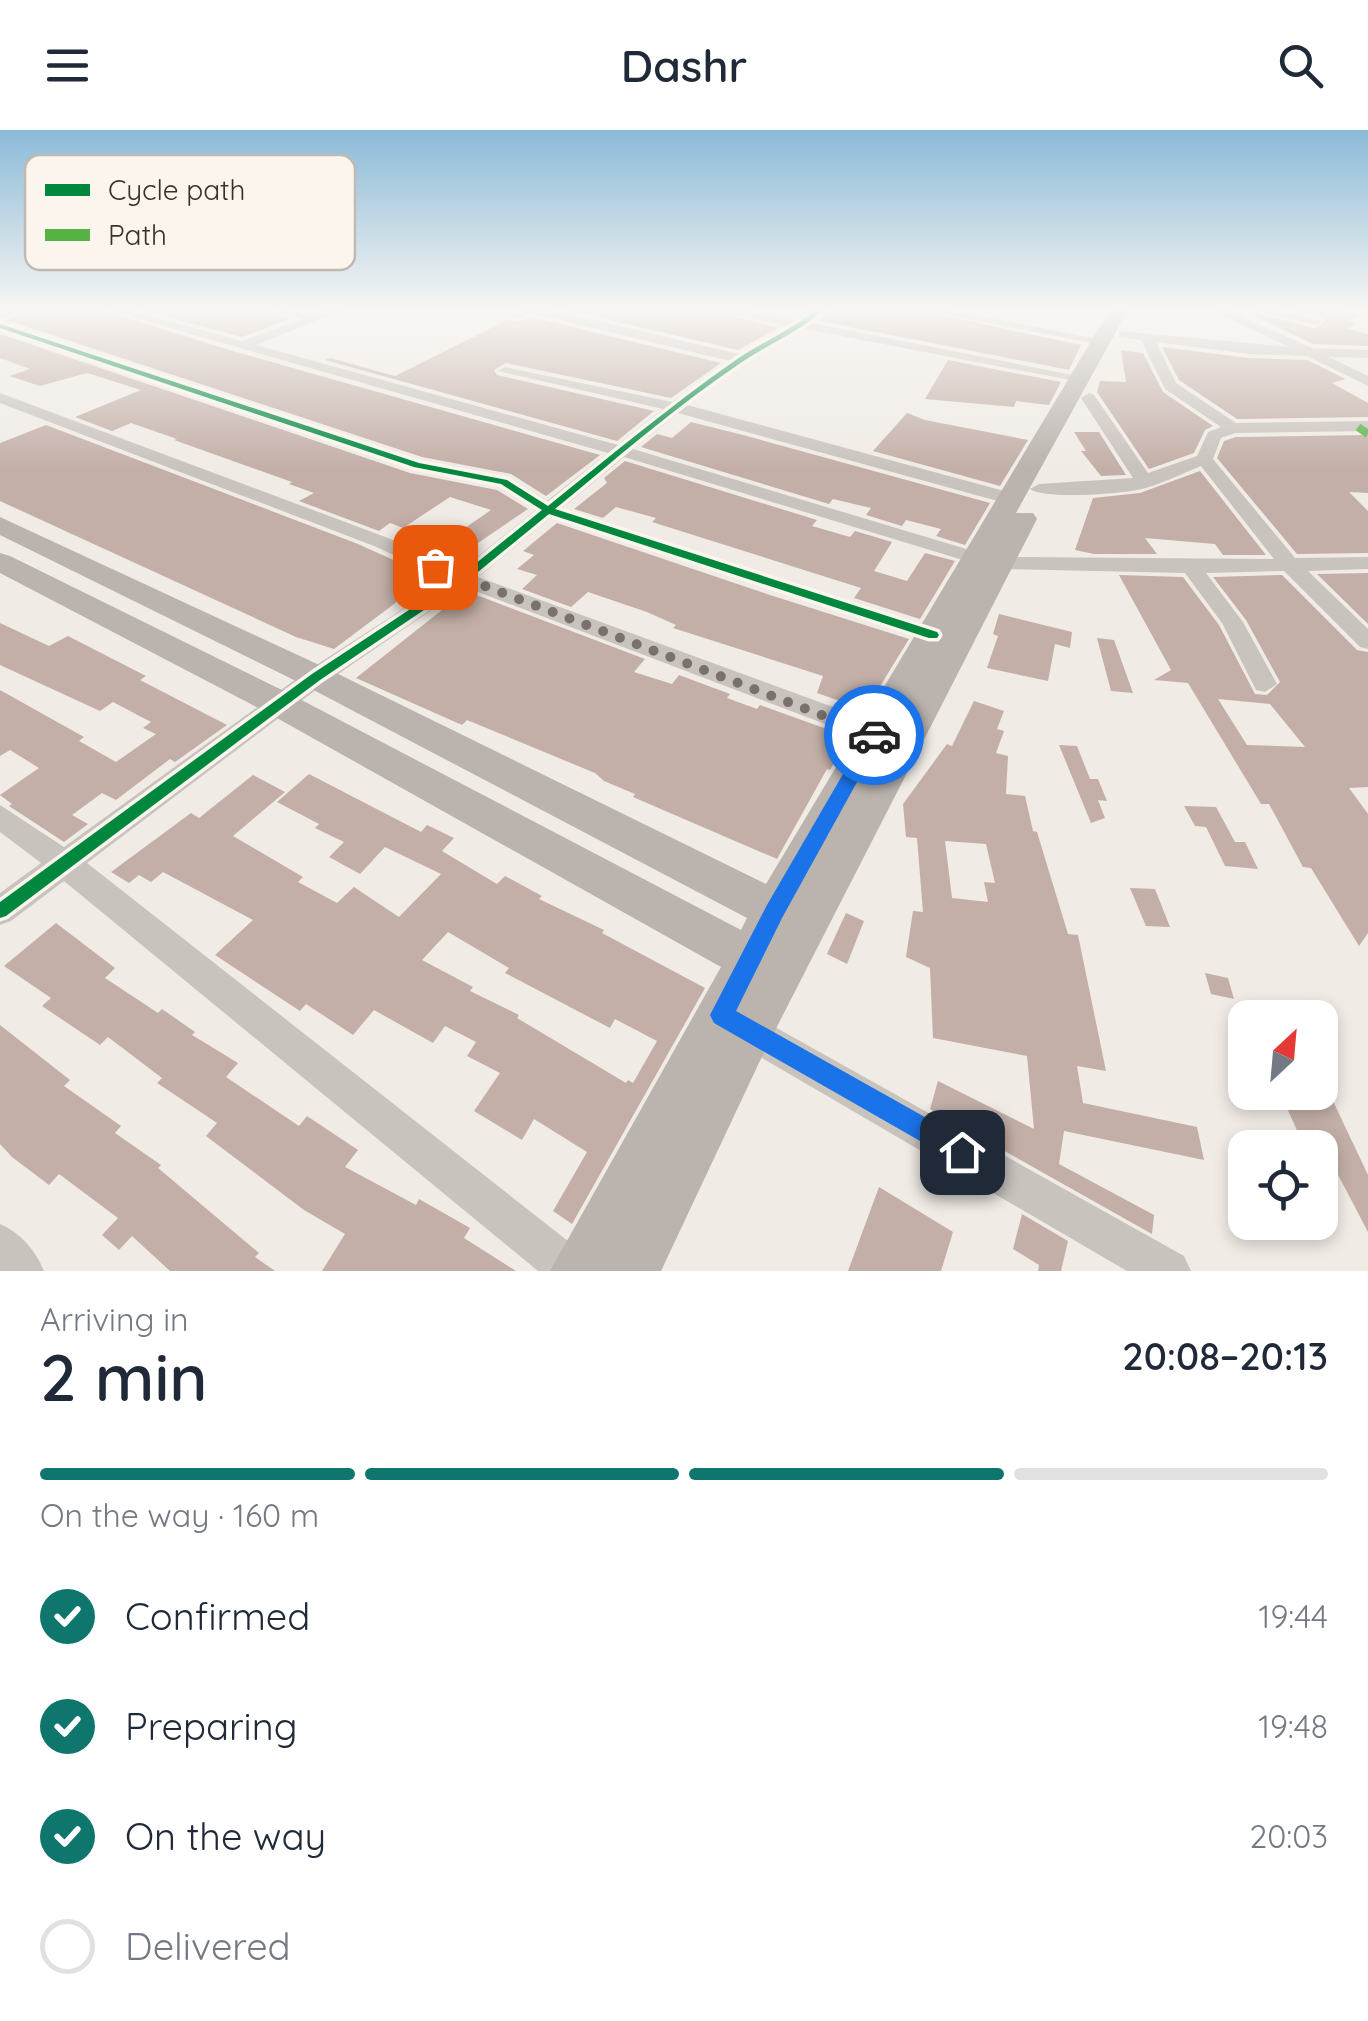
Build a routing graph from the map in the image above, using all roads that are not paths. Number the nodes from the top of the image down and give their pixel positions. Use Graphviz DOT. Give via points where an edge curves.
graph roads {
  1 [pos="107,361"];
  2 [pos="297,361"];
  3 [pos="729,361"];
  4 [pos="949,361"];
  5 [pos="1094,361"];
  6 [pos="1105,361"];
  7 [pos="1158,361"];
  8 [pos="1329,361"];
  9 [pos="505,371"];
  10 [pos="1368,382"];
  11 [pos="1082,393"];
  12 [pos="0,398"];
  13 [pos="676,406"];
  14 [pos="1368,426"];
  15 [pos="1233,428"];
  16 [pos="618,450"];
  17 [pos="1204,459"];
  18 [pos="1144,482"];
  19 [pos="1026,494"];
  20 [pos="550,510"];
  21 [pos="0,525"];
  22 [pos="989,560"];
  23 [pos="0,562"];
  24 [pos="1288,563"];
  25 [pos="1366,564"];
  26 [pos="1191,567"];
  27 [pos="462,580"];
  28 [pos="934,635"];
  29 [pos="1368,642"];
  30 [pos="316,677"];
  31 [pos="1265,684"];
  32 [pos="280,704"];
  33 [pos="876,733"];
  34 [pos="0,816"];
  35 [pos="64,863"];
  36 [pos="0,910"];
  37 [pos="790,919"];
  38 [pos="766,967"];
  39 [pos="735,1023"];
  40 [pos="0,1245"];
  41 [pos="22,1271"];
  42 [pos="576,1271"];
  43 [pos="629,1271"];
  44 [pos="1168,1271"];
  1 -- 20 [label="street" via="417,464 504,482"];
  2 -- 16 [label="street"];
  3 -- 13 [label="street"];
  4 -- 11 [label="street"];
  5 -- 11 [label="main road"];
  6 -- 11 [label="main road"];
  7 -- 15 [label="street" via="1170,386"];
  8 -- 10 [label="street"];
  9 -- 13 [label="street"];
  11 -- 18 [label="street"];
  11 -- 19 [label="main road"];
  12 -- 27 [label="street" via="362,535"];
  13 -- 16 [label="street"];
  13 -- 19 [label="street"];
  14 -- 15 [label="street"];
  15 -- 17 [label="street" via="1214,434"];
  16 -- 20 [label="street"];
  16 -- 22 [label="street"];
  17 -- 18 [label="street"];
  17 -- 24 [label="street"];
  18 -- 19 [label="street"];
  19 -- 22 [label="main road"];
  20 -- 27 [label="street"];
  20 -- 28 [label="street"];
  21 -- 30 [label="main road"];
  22 -- 26 [label="street"];
  22 -- 28 [label="main road"];
  22 -- 37 [label="main road"];
  23 -- 32 [label="main road"];
  24 -- 25 [label="street"];
  24 -- 26 [label="street"];
  24 -- 29 [label="street"];
  26 -- 31 [label="street" via="1232,622"];
  27 -- 30 [label="street"];
  27 -- 33 [label="street"];
  28 -- 33 [label="main road"];
  30 -- 32 [label="street"];
  30 -- 37 [label="main road"];
  32 -- 35 [label="street"];
  32 -- 38 [label="main road"];
  33 -- 37 [label="main road"];
  34 -- 35 [label="street"];
  35 -- 36 [label="street"];
  35 -- 42 [label="street"];
  37 -- 38 [label="main road"];
  38 -- 39 [label="main road"];
  39 -- 42 [label="main road"];
  39 -- 43 [label="main road"];
  39 -- 44 [label="street"];
  40 -- 41 [label="street"];
}
